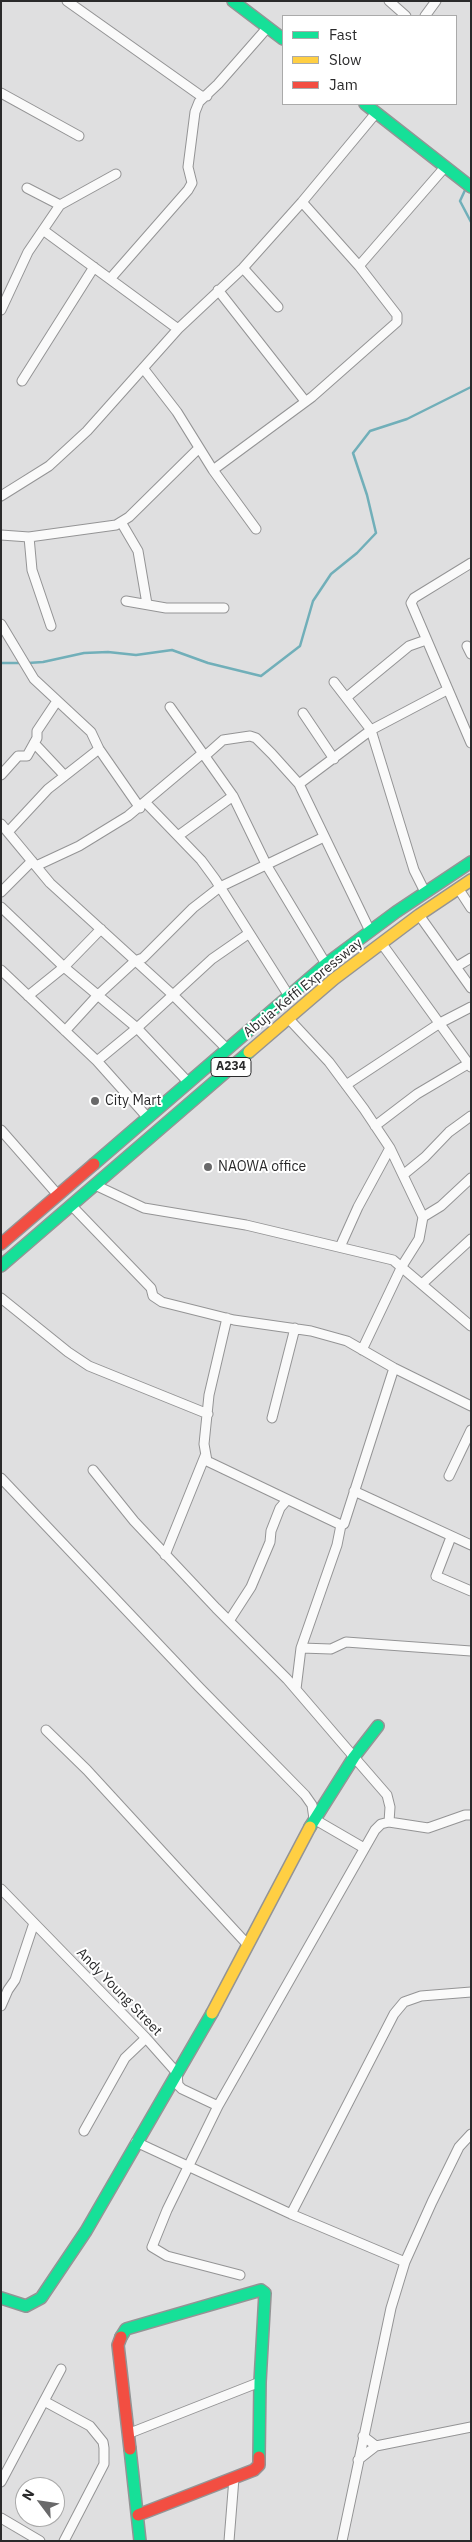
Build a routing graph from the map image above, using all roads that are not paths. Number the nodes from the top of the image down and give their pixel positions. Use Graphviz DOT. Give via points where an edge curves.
graph roads {
  1 [pos="67,1"];
  2 [pos="233,1"];
  3 [pos="389,1"];
  4 [pos="436,1"];
  5 [pos="405,15"];
  6 [pos="426,15"];
  7 [pos="268,26"];
  8 [pos="282,37"];
  9 [pos="1,93"];
  10 [pos="206,96"];
  11 [pos="366,105"];
  12 [pos="376,113"];
  13 [pos="79,136"];
  14 [pos="445,167"];
  15 [pos="116,174"];
  16 [pos="470,187"];
  17 [pos="27,188"];
  18 [pos="302,202"];
  19 [pos="60,204"];
  20 [pos="42,230"];
  21 [pos="94,266"];
  22 [pos="359,266"];
  23 [pos="243,268"];
  24 [pos="110,279"];
  25 [pos="218,290"];
  26 [pos="278,307"];
  27 [pos="1,310"];
  28 [pos="178,329"];
  29 [pos="143,368"];
  30 [pos="22,381"];
  31 [pos="305,401"];
  32 [pos="199,448"];
  33 [pos="212,470"];
  34 [pos="1,496"];
  35 [pos="121,522"];
  36 [pos="256,529"];
  37 [pos="1,535"];
  38 [pos="29,536"];
  39 [pos="471,563"];
  40 [pos="126,601"];
  41 [pos="147,604"];
  42 [pos="224,608"];
  43 [pos="1,624"];
  44 [pos="51,626"];
  45 [pos="426,640"];
  46 [pos="334,682"];
  47 [pos="447,690"];
  48 [pos="346,698"];
  49 [pos="57,701"];
  50 [pos="170,708"];
  51 [pos="303,713"];
  52 [pos="371,730"];
  53 [pos="34,743"];
  54 [pos="471,743"];
  55 [pos="100,750"];
  56 [pos="204,754"];
  57 [pos="334,759"];
  58 [pos="1,775"];
  59 [pos="64,775"];
  60 [pos="299,784"];
  61 [pos="233,796"];
  62 [pos="143,805"];
  63 [pos="1,824"];
  64 [pos="8,832"];
  65 [pos="178,836"];
  66 [pos="324,837"];
  67 [pos="471,862"];
  68 [pos="34,863"];
  69 [pos="266,866"];
  70 [pos="471,880"];
  71 [pos="220,887"];
  72 [pos="458,888"];
  73 [pos="1,892"];
  74 [pos="425,892"];
  75 [pos="1,907"];
  76 [pos="471,908"];
  77 [pos="419,915"];
  78 [pos="101,930"];
  79 [pos="370,931"];
  80 [pos="248,934"];
  81 [pos="382,944"];
  82 [pos="471,958"];
  83 [pos="135,961"];
  84 [pos="326,964"];
  85 [pos="64,967"];
  86 [pos="456,967"];
  87 [pos="1,970"];
  88 [pos="471,988"];
  89 [pos="173,995"];
  90 [pos="28,996"];
  91 [pos="97,996"];
  92 [pos="289,996"];
  93 [pos="471,1007"];
  94 [pos="288,1018"];
  95 [pos="440,1023"];
  96 [pos="137,1028"];
  97 [pos="65,1031"];
  98 [pos="226,1049"];
  99 [pos="97,1061"];
  100 [pos="470,1064"];
  101 [pos="188,1082"];
  102 [pos="346,1085"];
  103 [pos="471,1116"];
  104 [pos="148,1118"];
  105 [pos="375,1126"];
  106 [pos="1,1130"];
  107 [pos="390,1148"];
  108 [pos="403,1175"];
  109 [pos="471,1178"];
  110 [pos="95,1184"];
  111 [pos="58,1195"];
  112 [pos="71,1205"];
  113 [pos="423,1217"];
  114 [pos="471,1239"];
  115 [pos="1,1244"];
  116 [pos="340,1247"];
  117 [pos="1,1266"];
  118 [pos="402,1266"];
  119 [pos="422,1284"];
  120 [pos="1,1298"];
  121 [pos="227,1318"];
  122 [pos="471,1326"];
  123 [pos="295,1328"];
  124 [pos="362,1350"];
  125 [pos="394,1368"];
  126 [pos="471,1406"];
  127 [pos="208,1414"];
  128 [pos="272,1418"];
  129 [pos="471,1430"];
  130 [pos="205,1456"];
  131 [pos="93,1470"];
  132 [pos="449,1476"];
  133 [pos="1,1478"];
  134 [pos="354,1491"];
  135 [pos="287,1500"];
  136 [pos="341,1525"];
  137 [pos="451,1537"];
  138 [pos="471,1545"];
  139 [pos="165,1555"];
  140 [pos="471,1591"];
  141 [pos="229,1621"];
  142 [pos="302,1648"];
  143 [pos="471,1650"];
  144 [pos="296,1689"];
  145 [pos="378,1726"];
  146 [pos="46,1730"];
  147 [pos="354,1756"];
  148 [pos="471,1815"];
  149 [pos="314,1819"];
  150 [pos="389,1822"];
  151 [pos="364,1848"];
  152 [pos="1,1888"];
  153 [pos="34,1923"];
  154 [pos="247,1944"];
  155 [pos="471,1992"];
  156 [pos="1,2006"];
  157 [pos="146,2038"];
  158 [pos="177,2073"];
  159 [pos="218,2106"];
  160 [pos="84,2131"];
  161 [pos="471,2134"];
  162 [pos="136,2142"];
  163 [pos="187,2167"];
  164 [pos="291,2214"];
  165 [pos="405,2262"];
  166 [pos="240,2275"];
  167 [pos="1,2298"];
  168 [pos="61,2369"];
  169 [pos="260,2382"];
  170 [pos="44,2401"];
  171 [pos="471,2427"];
  172 [pos="130,2433"];
  173 [pos="363,2436"];
  174 [pos="376,2446"];
  175 [pos="358,2460"];
  176 [pos="234,2478"];
  177 [pos="1,2482"];
  178 [pos="138,2515"];
  179 [pos="1,2518"];
  180 [pos="40,2541"];
  181 [pos="64,2541"];
  182 [pos="140,2541"];
  183 [pos="229,2541"];
  184 [pos="342,2541"];
  1 -- 10 [label="street"];
  2 -- 7 [label="main road"];
  3 -- 5 [label="street"];
  4 -- 6 [label="street"];
  7 -- 8 [label="main road"];
  7 -- 10 [label="street"];
  9 -- 13 [label="street"];
  10 -- 24 [label="street" via="194,112 188,166 192,183"];
  11 -- 12 [label="main road"];
  12 -- 14 [label="main road"];
  12 -- 18 [label="street"];
  14 -- 16 [label="main road"];
  14 -- 22 [label="street"];
  15 -- 19 [label="street"];
  17 -- 19 [label="street"];
  18 -- 22 [label="street"];
  18 -- 23 [label="street"];
  19 -- 20 [label="street"];
  20 -- 21 [label="street"];
  20 -- 27 [label="street"];
  21 -- 24 [label="street"];
  21 -- 30 [label="street"];
  22 -- 31 [label="street" via="397,315 397,322"];
  23 -- 25 [label="street"];
  23 -- 26 [label="street"];
  24 -- 28 [label="street"];
  25 -- 28 [label="street"];
  25 -- 31 [label="street"];
  28 -- 29 [label="street"];
  29 -- 32 [label="street" via="177,412"];
  29 -- 34 [label="street" via="87,430 49,466"];
  31 -- 33 [label="street"];
  32 -- 33 [label="street"];
  32 -- 35 [label="street"];
  33 -- 36 [label="street"];
  35 -- 38 [label="street"];
  35 -- 41 [label="street" via="138,551"];
  37 -- 38 [label="street"];
  38 -- 44 [label="street" via="32,570"];
  39 -- 45 [label="street" via="414,598 412,603"];
  40 -- 41 [label="street"];
  41 -- 42 [label="street" via="166,608"];
  43 -- 49 [label="street" via="34,679"];
  45 -- 47 [label="street"];
  45 -- 48 [label="street" via="409,646"];
  46 -- 48 [label="street"];
  47 -- 52 [label="street"];
  47 -- 54 [label="street"];
  48 -- 52 [label="street"];
  49 -- 53 [label="street" via="37,731"];
  49 -- 55 [label="street" via="90,732"];
  50 -- 56 [label="street"];
  51 -- 57 [label="street"];
  52 -- 57 [label="street"];
  52 -- 74 [label="street" via="414,870"];
  53 -- 58 [label="street" via="27,756 18,756"];
  53 -- 59 [label="street"];
  55 -- 59 [label="street"];
  55 -- 62 [label="street"];
  56 -- 60 [label="street" via="223,740 254,736"];
  56 -- 61 [label="street"];
  56 -- 62 [label="street"];
  57 -- 60 [label="street"];
  59 -- 64 [label="street"];
  60 -- 66 [label="street"];
  61 -- 65 [label="street"];
  61 -- 69 [label="street"];
  62 -- 65 [label="street"];
  62 -- 68 [label="street" via="79,846"];
  63 -- 64 [label="street"];
  64 -- 68 [label="street"];
  65 -- 71 [label="street"];
  66 -- 69 [label="street"];
  66 -- 79 [label="street"];
  67 -- 74 [label="main road, Abuja-Keffi Expressway / A234"];
  68 -- 73 [label="street"];
  68 -- 78 [label="street" via="50,883"];
  69 -- 71 [label="street"];
  69 -- 84 [label="street"];
  70 -- 72 [label="main road, Abuja-Keffi Expressway / A234"];
  71 -- 80 [label="street"];
  71 -- 83 [label="street" via="193,908 143,958"];
  72 -- 76 [label="street"];
  72 -- 77 [label="main road, Abuja-Keffi Expressway / A234"];
  74 -- 79 [label="main road, Abuja-Keffi Expressway / A234"];
  75 -- 85 [label="street"];
  77 -- 81 [label="main road, Abuja-Keffi Expressway / A234"];
  77 -- 86 [label="street"];
  78 -- 83 [label="street"];
  78 -- 85 [label="street"];
  79 -- 84 [label="main road, Abuja-Keffi Expressway / A234"];
  80 -- 89 [label="street" via="212,959"];
  80 -- 92 [label="street"];
  81 -- 94 [label="main road, Abuja-Keffi Expressway / A234"];
  81 -- 95 [label="street"];
  82 -- 86 [label="street"];
  83 -- 89 [label="street"];
  83 -- 91 [label="street"];
  84 -- 92 [label="main road, Abuja-Keffi Expressway / A234"];
  85 -- 90 [label="street"];
  85 -- 91 [label="street"];
  86 -- 88 [label="street"];
  87 -- 90 [label="street"];
  89 -- 96 [label="street"];
  89 -- 98 [label="street"];
  90 -- 97 [label="street"];
  91 -- 96 [label="street"];
  91 -- 97 [label="street"];
  92 -- 98 [label="main road, Abuja-Keffi Expressway / A234"];
  93 -- 95 [label="street"];
  94 -- 102 [label="street"];
  94 -- 110 [label="main road, Abuja-Keffi Expressway / A234"];
  95 -- 100 [label="street"];
  95 -- 102 [label="street"];
  96 -- 99 [label="street"];
  96 -- 101 [label="street"];
  97 -- 99 [label="street"];
  98 -- 101 [label="main road, Abuja-Keffi Expressway / A234"];
  99 -- 104 [label="street"];
  100 -- 105 [label="street" via="417,1094"];
  101 -- 104 [label="main road, Abuja-Keffi Expressway / A234"];
  102 -- 105 [label="street"];
  103 -- 108 [label="street"];
  104 -- 111 [label="main road, Abuja-Keffi Expressway / A234"];
  105 -- 107 [label="street"];
  106 -- 111 [label="street"];
  107 -- 108 [label="street"];
  107 -- 116 [label="street"];
  108 -- 113 [label="street"];
  109 -- 113 [label="street"];
  110 -- 112 [label="main road, Abuja-Keffi Expressway / A234"];
  110 -- 116 [label="street" via="144,1208 246,1224"];
  111 -- 115 [label="main road, Abuja-Keffi Expressway / A234"];
  112 -- 117 [label="main road, Abuja-Keffi Expressway / A234"];
  112 -- 121 [label="street" via="152,1288 153,1296 162,1302"];
  113 -- 118 [label="street" via="419,1239"];
  114 -- 119 [label="street"];
  116 -- 118 [label="street" via="393,1260"];
  118 -- 119 [label="street"];
  118 -- 124 [label="street"];
  119 -- 122 [label="street"];
  120 -- 127 [label="street" via="89,1366"];
  121 -- 123 [label="street"];
  121 -- 127 [label="street" via="209,1395"];
  123 -- 124 [label="street" via="347,1341"];
  123 -- 128 [label="street"];
  124 -- 125 [label="street"];
  125 -- 126 [label="street"];
  125 -- 134 [label="street"];
  127 -- 130 [label="street"];
  129 -- 132 [label="street"];
  130 -- 135 [label="street" via="210,1463"];
  130 -- 139 [label="street"];
  131 -- 139 [label="street"];
  133 -- 149 [label="street" via="305,1795 312,1805"];
  134 -- 136 [label="street"];
  134 -- 137 [label="street"];
  135 -- 136 [label="street"];
  135 -- 141 [label="street" via="280,1508 251,1587"];
  136 -- 142 [label="street"];
  137 -- 138 [label="street"];
  137 -- 140 [label="street" via="436,1576"];
  139 -- 141 [label="street"];
  141 -- 144 [label="street"];
  142 -- 143 [label="street" via="331,1649 346,1642"];
  142 -- 144 [label="street"];
  144 -- 147 [label="street"];
  145 -- 147 [label="main road"];
  146 -- 154 [label="street" via="87,1770"];
  147 -- 149 [label="main road"];
  147 -- 150 [label="street" via="387,1795"];
  148 -- 150 [label="street" via="428,1828"];
  149 -- 151 [label="street"];
  149 -- 154 [label="main road"];
  150 -- 151 [label="street" via="375,1830"];
  151 -- 159 [label="street"];
  152 -- 153 [label="street, Andy Young Street"];
  153 -- 156 [label="street" via="15,1980"];
  153 -- 157 [label="street, Andy Young Street"];
  154 -- 158 [label="main road"];
  155 -- 164 [label="street" via="421,1996 404,2002 394,2014"];
  157 -- 158 [label="street, Andy Young Street"];
  157 -- 160 [label="street" via="125,2058"];
  158 -- 159 [label="street, Andy Young Street" via="178,2085 182,2089"];
  158 -- 162 [label="main road"];
  159 -- 163 [label="street"];
  161 -- 165 [label="street" via="460,2147"];
  162 -- 163 [label="street"];
  162 -- 167 [label="main road" via="86,2231 41,2298 26,2306"];
  163 -- 164 [label="street"];
  163 -- 166 [label="street" via="152,2247 167,2256"];
  164 -- 165 [label="street"];
  165 -- 173 [label="street" via="391,2308"];
  168 -- 170 [label="street"];
  169 -- 172 [label="street"];
  169 -- 172 [label="main road" via="265,2305 265,2293 261,2290 126,2329 118,2345"];
  169 -- 176 [label="main road" via="260,2460 254,2470"];
  170 -- 177 [label="street"];
  170 -- 181 [label="street" via="90,2426 104,2448 104,2464"];
  171 -- 174 [label="street"];
  172 -- 178 [label="main road"];
  173 -- 174 [label="street"];
  173 -- 175 [label="street"];
  174 -- 175 [label="street"];
  175 -- 184 [label="street"];
  176 -- 178 [label="main road"];
  176 -- 183 [label="street"];
  178 -- 182 [label="main road"];
  179 -- 180 [label="street"];
}
